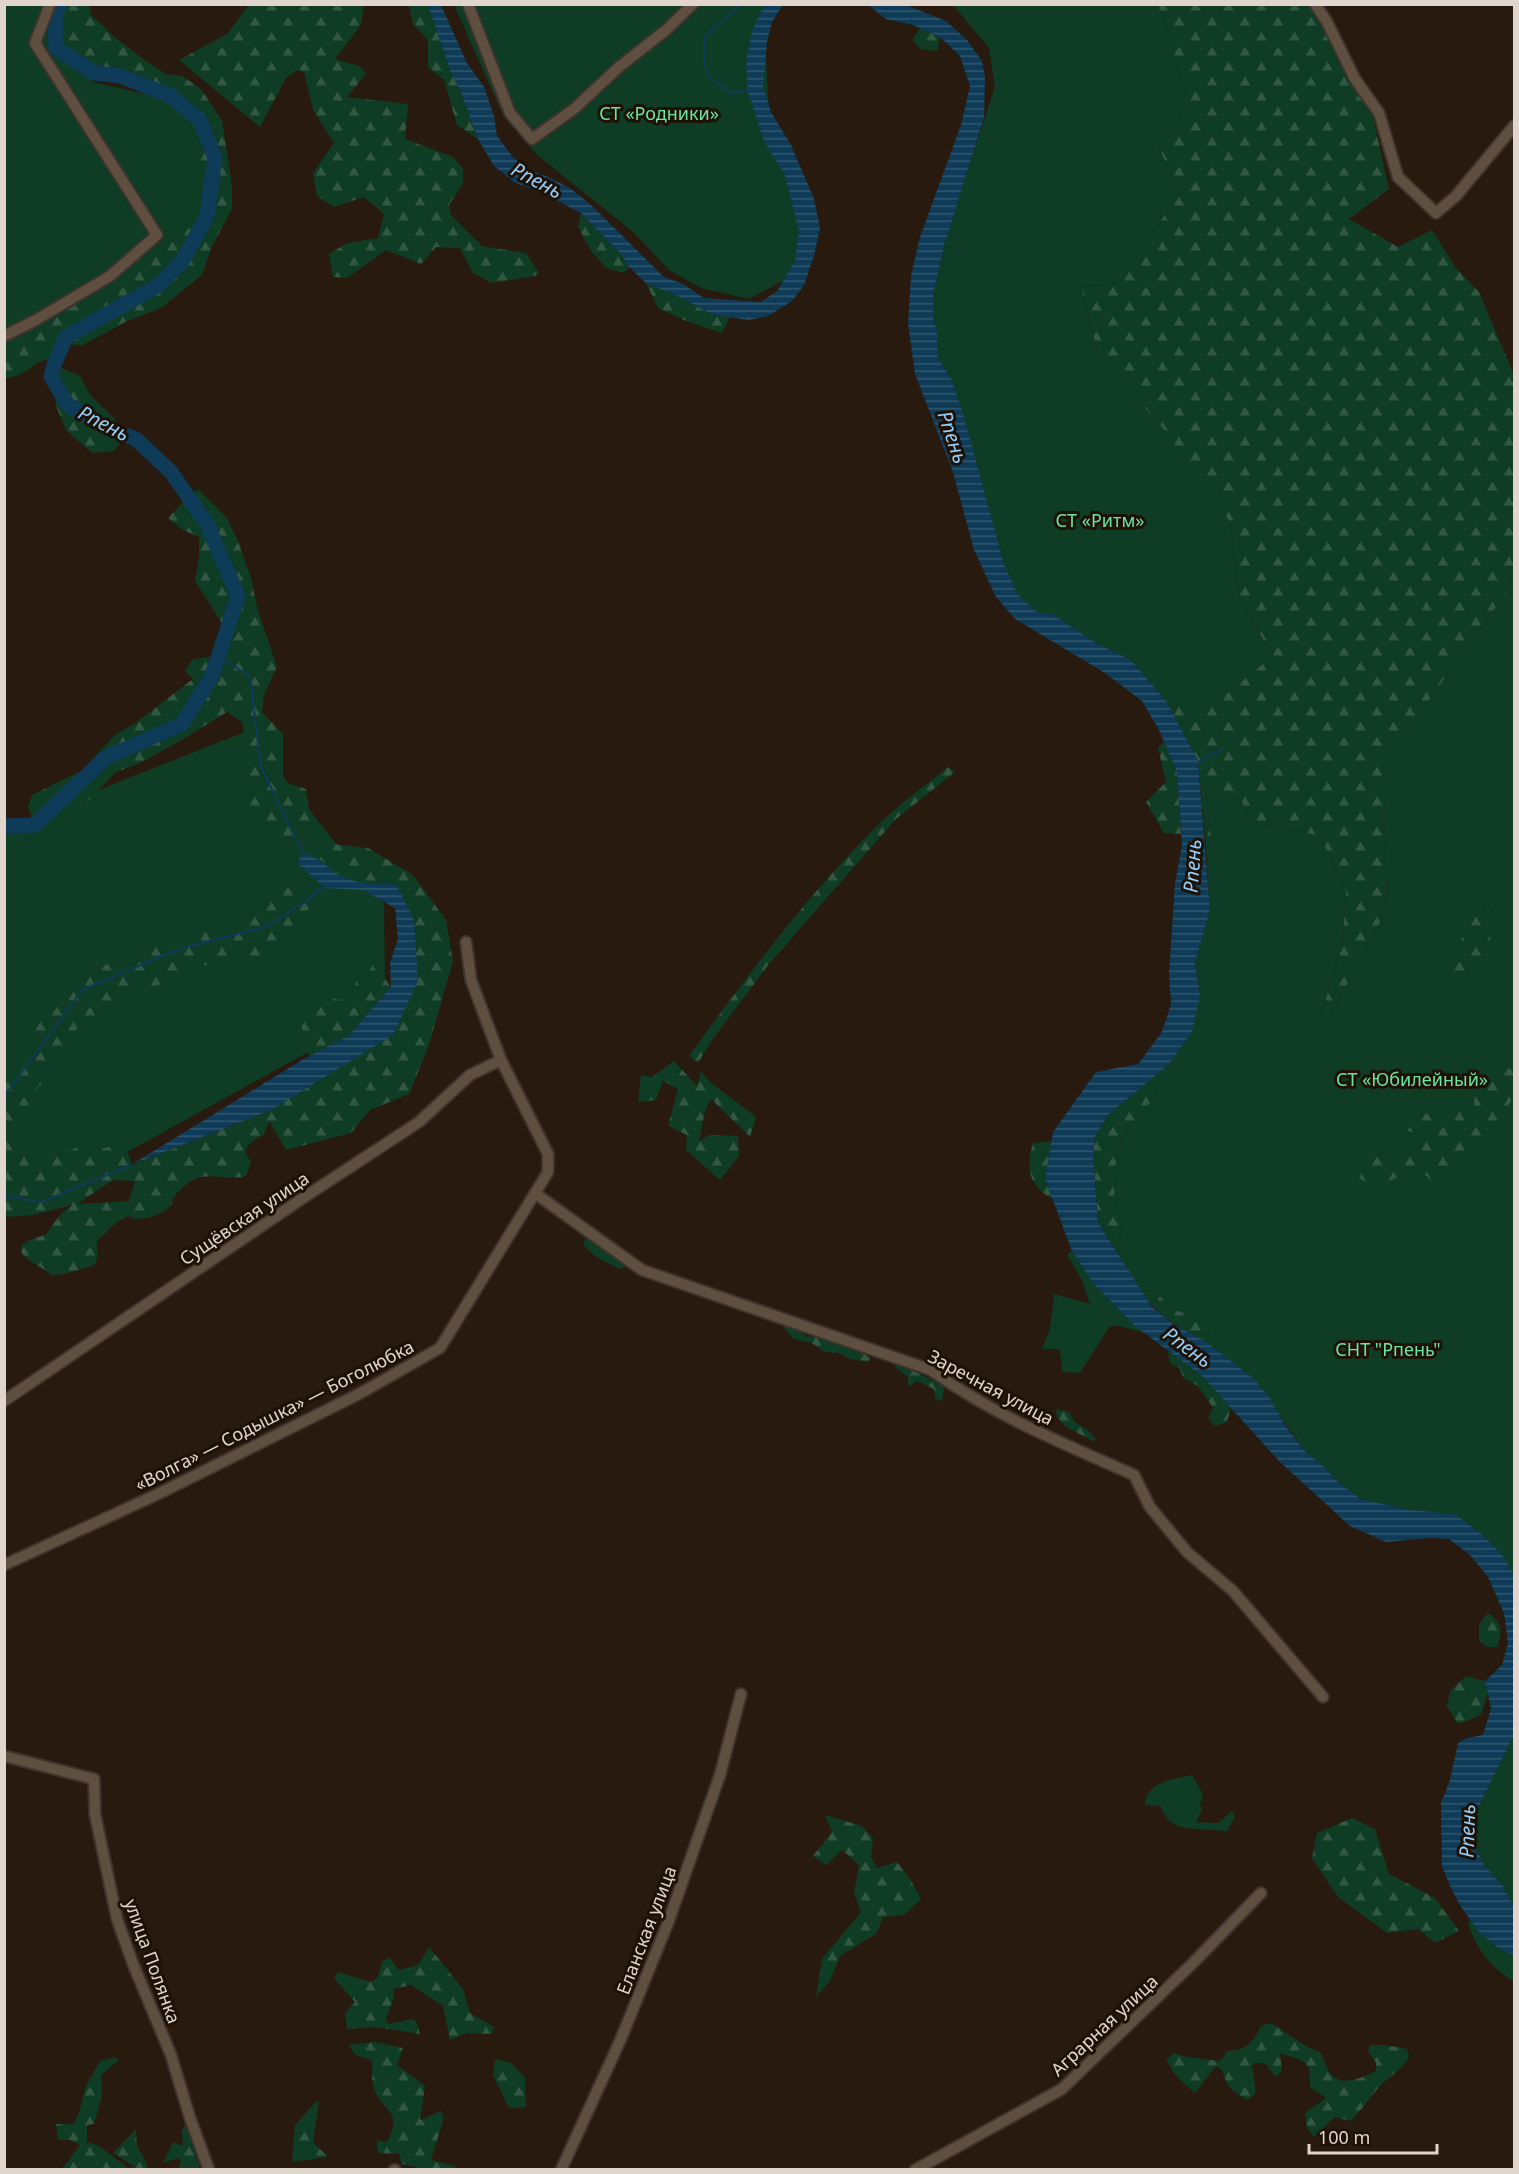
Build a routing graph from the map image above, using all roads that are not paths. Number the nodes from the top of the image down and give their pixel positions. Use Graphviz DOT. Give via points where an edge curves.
graph roads {
  1 [pos="50,4"];
  2 [pos="468,4"];
  3 [pos="693,4"];
  4 [pos="1315,4"];
  5 [pos="1515,126"];
  6 [pos="4,336"];
  7 [pos="466,942"];
  8 [pos="501,1060"];
  9 [pos="536,1194"];
  10 [pos="4,1401"];
  11 [pos="4,1565"];
  12 [pos="741,1694"];
  13 [pos="1323,1697"];
  14 [pos="4,1756"];
  15 [pos="1262,1893"];
  16 [pos="209,2169"];
  17 [pos="561,2169"];
  18 [pos="915,2169"];
  1 -- 6 [label="street" via="35,43 157,235 110,276"];
  2 -- 3 [label="street" via="510,113 532,139 573,109"];
  4 -- 5 [label="street" via="1378,113 1398,177 1436,213"];
  7 -- 8 [label="street, «Волга» — Содышка» — Боголюбка" via="471,980"];
  8 -- 9 [label="street, «Волга» — Содышка» — Боголюбка" via="548,1154 548,1172"];
  8 -- 10 [label="street, Сущёвская улица" via="470,1075 419,1122"];
  9 -- 11 [label="street, «Волга» — Содышка» — Боголюбка" via="440,1348 348,1400"];
  9 -- 13 [label="street, Заречная улица" via="642,1270 931,1370 1035,1432 1134,1475 1150,1507 1187,1552 1233,1591"];
  12 -- 17 [label="street, Еланская улица" via="720,1775 665,1932"];
  14 -- 16 [label="street, улица Полянка" via="94,1779 95,1814 117,1918 171,2055"];
  15 -- 18 [label="street, Аграрная улица" via="1062,2089"];
}
